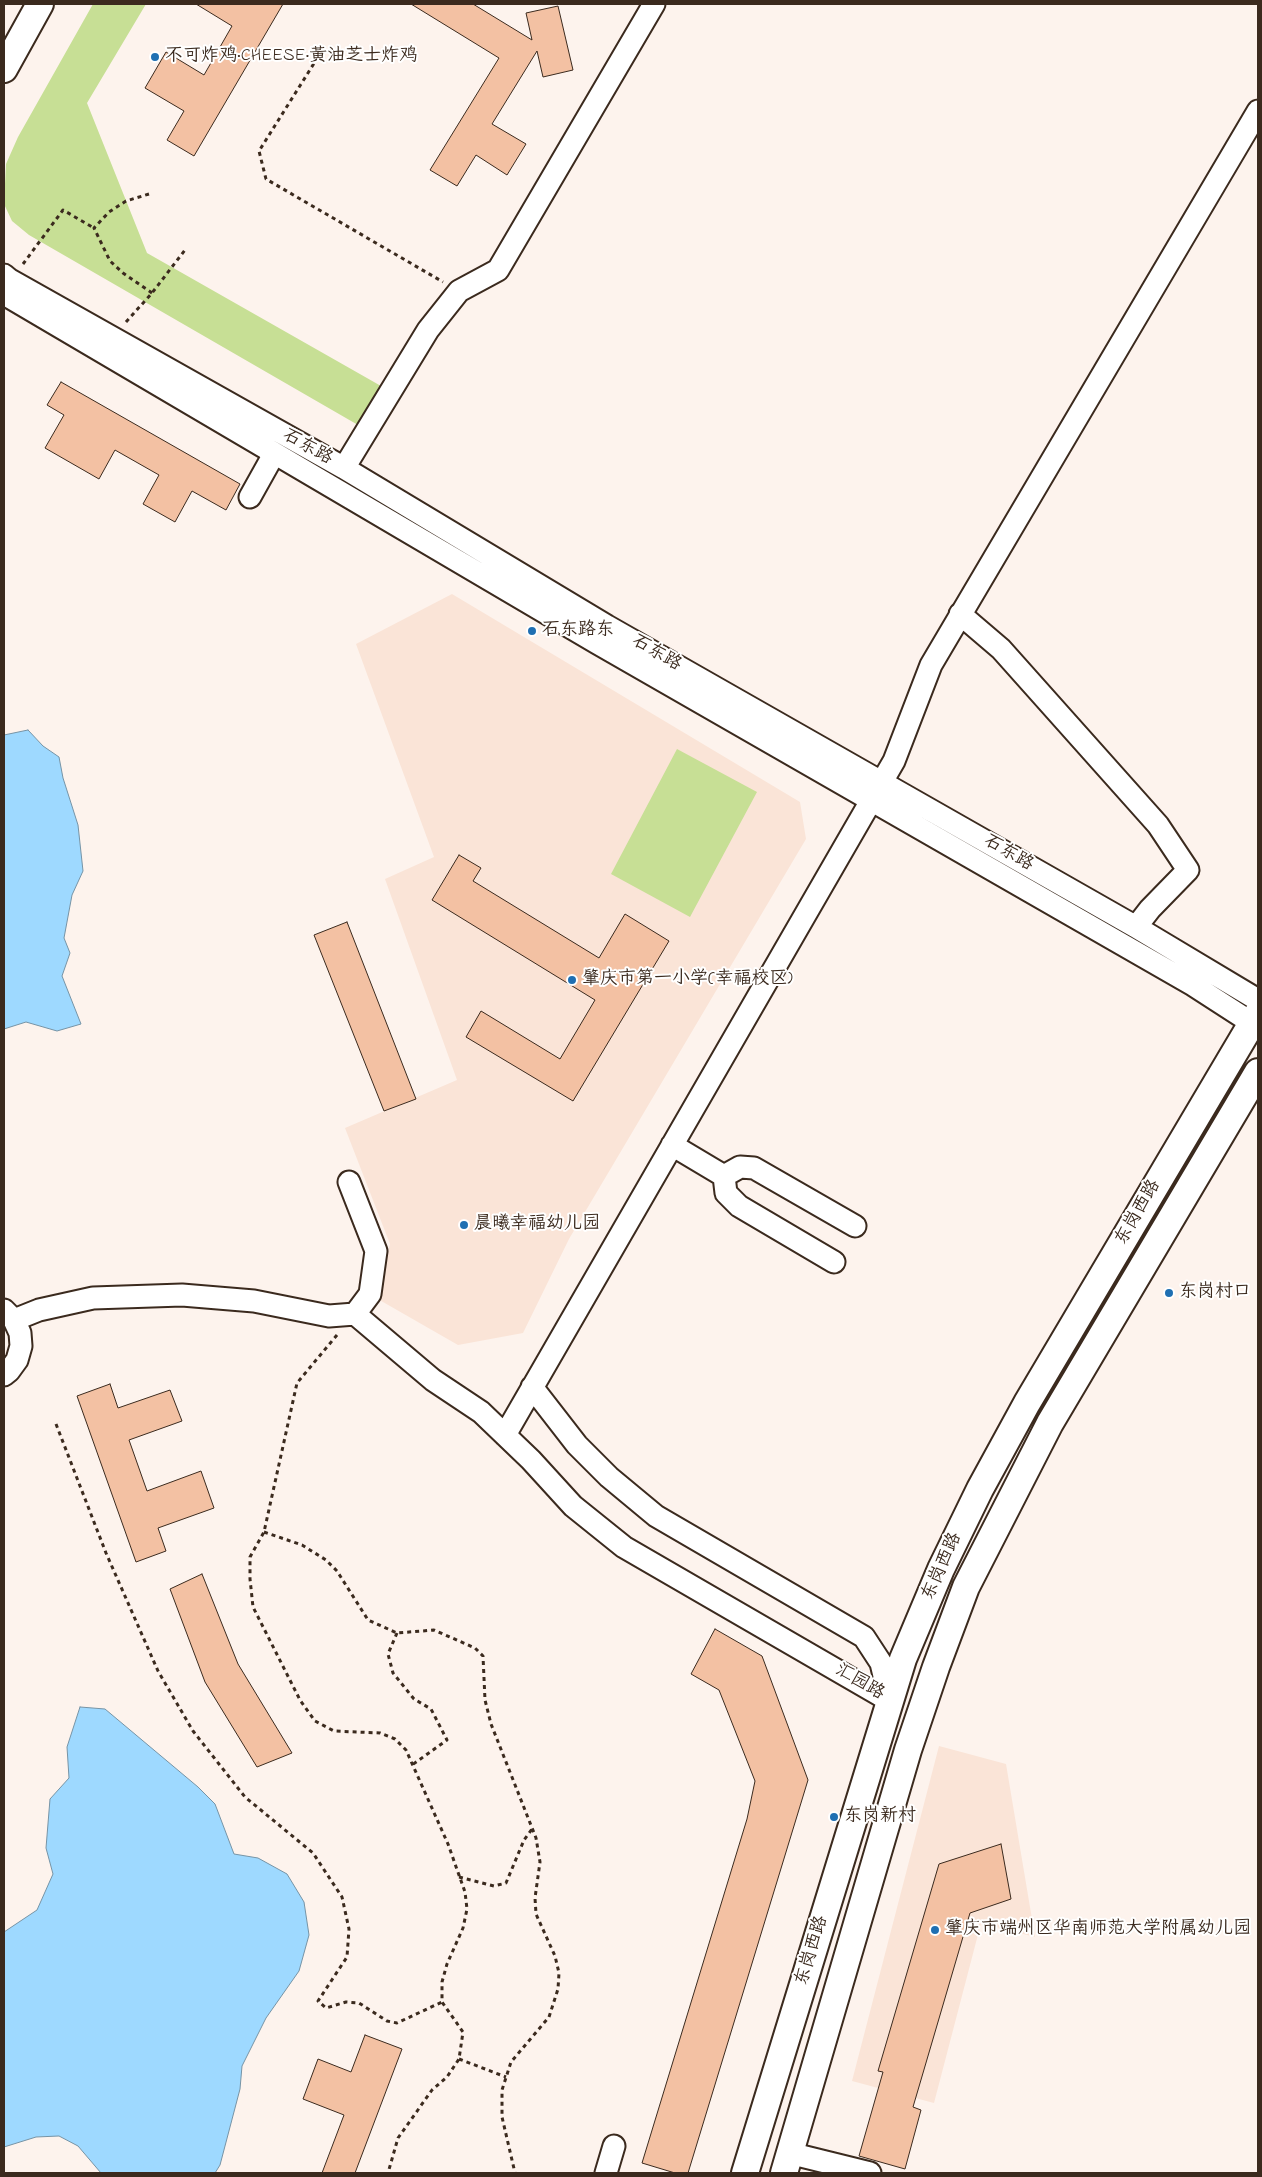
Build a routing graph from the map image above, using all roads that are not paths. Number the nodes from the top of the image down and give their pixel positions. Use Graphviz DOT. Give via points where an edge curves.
graph roads {
  1 [pos="40,4"];
  2 [pos="654,4"];
  3 [pos="4,69"];
  4 [pos="1258,111"];
  5 [pos="6,283"];
  6 [pos="274,454"];
  7 [pos="344,468"];
  8 [pos="250,497"];
  9 [pos="960,614"];
  10 [pos="881,782"];
  11 [pos="870,801"];
  12 [pos="1136,927"];
  13 [pos="1257,1016"];
  14 [pos="1258,1072"];
  15 [pos="672,1144"];
  16 [pos="724,1176"];
  17 [pos="349,1182"];
  18 [pos="855,1226"];
  19 [pos="834,1262"];
  20 [pos="355,1314"];
  21 [pos="9,1315"];
  22 [pos="4,1375"];
  23 [pos="532,1388"];
  24 [pos="505,1435"];
  25 [pos="890,1701"];
  26 [pos="614,2146"];
  27 [pos="786,2163"];
  28 [pos="606,2173"];
  29 [pos="745,2173"];
  30 [pos="870,2173"];
  1 -- 3 [label="main road"];
  2 -- 7 [label="street" via="498,270 459,291 428,330"];
  4 -- 9 [label="street"];
  5 -- 6 [label="street, 石东路"];
  5 -- 7 [label="street, 石东路" via="112,338"];
  6 -- 8 [label="street"];
  6 -- 11 [label="street, 石东路"];
  7 -- 10 [label="street, 石东路" via="607,626"];
  9 -- 10 [label="street" via="931,665 894,761"];
  9 -- 12 [label="street" via="1001,649 1132,795 1158,825 1188,870"];
  10 -- 11 [label="street"];
  10 -- 12 [label="street, 石东路"];
  11 -- 13 [label="street, 石东路" via="1207,993"];
  11 -- 15 [label="street"];
  12 -- 13 [label="street, 石东路"];
  13 -- 25 [label="main road, 东岗西路" via="1032,1394 980,1489 941,1569 903,1659"];
  14 -- 27 [label="main road, 东岗西路" via="1050,1423 966,1587 908,1750"];
  15 -- 16 [label="street"];
  15 -- 23 [label="street"];
  16 -- 18 [label="street" via="740,1167 754,1168"];
  16 -- 19 [label="street" via="726,1194 739,1206"];
  17 -- 20 [label="street" via="376,1251 370,1294"];
  20 -- 21 [label="street" via="329,1316 254,1301 182,1295 93,1298"];
  20 -- 24 [label="street, 汇园路" via="433,1380 481,1412"];
  21 -- 22 [label="street" via="20,1333 21,1346 17,1360"];
  23 -- 24 [label="street"];
  23 -- 25 [label="street, 汇园路" via="577,1445 656,1516 864,1638 882,1663"];
  24 -- 25 [label="street, 汇园路" via="573,1506 624,1547"];
  25 -- 29 [label="main road, 东岗西路"];
  26 -- 28 [label="street"];
  27 -- 30 [label="street"];
}
